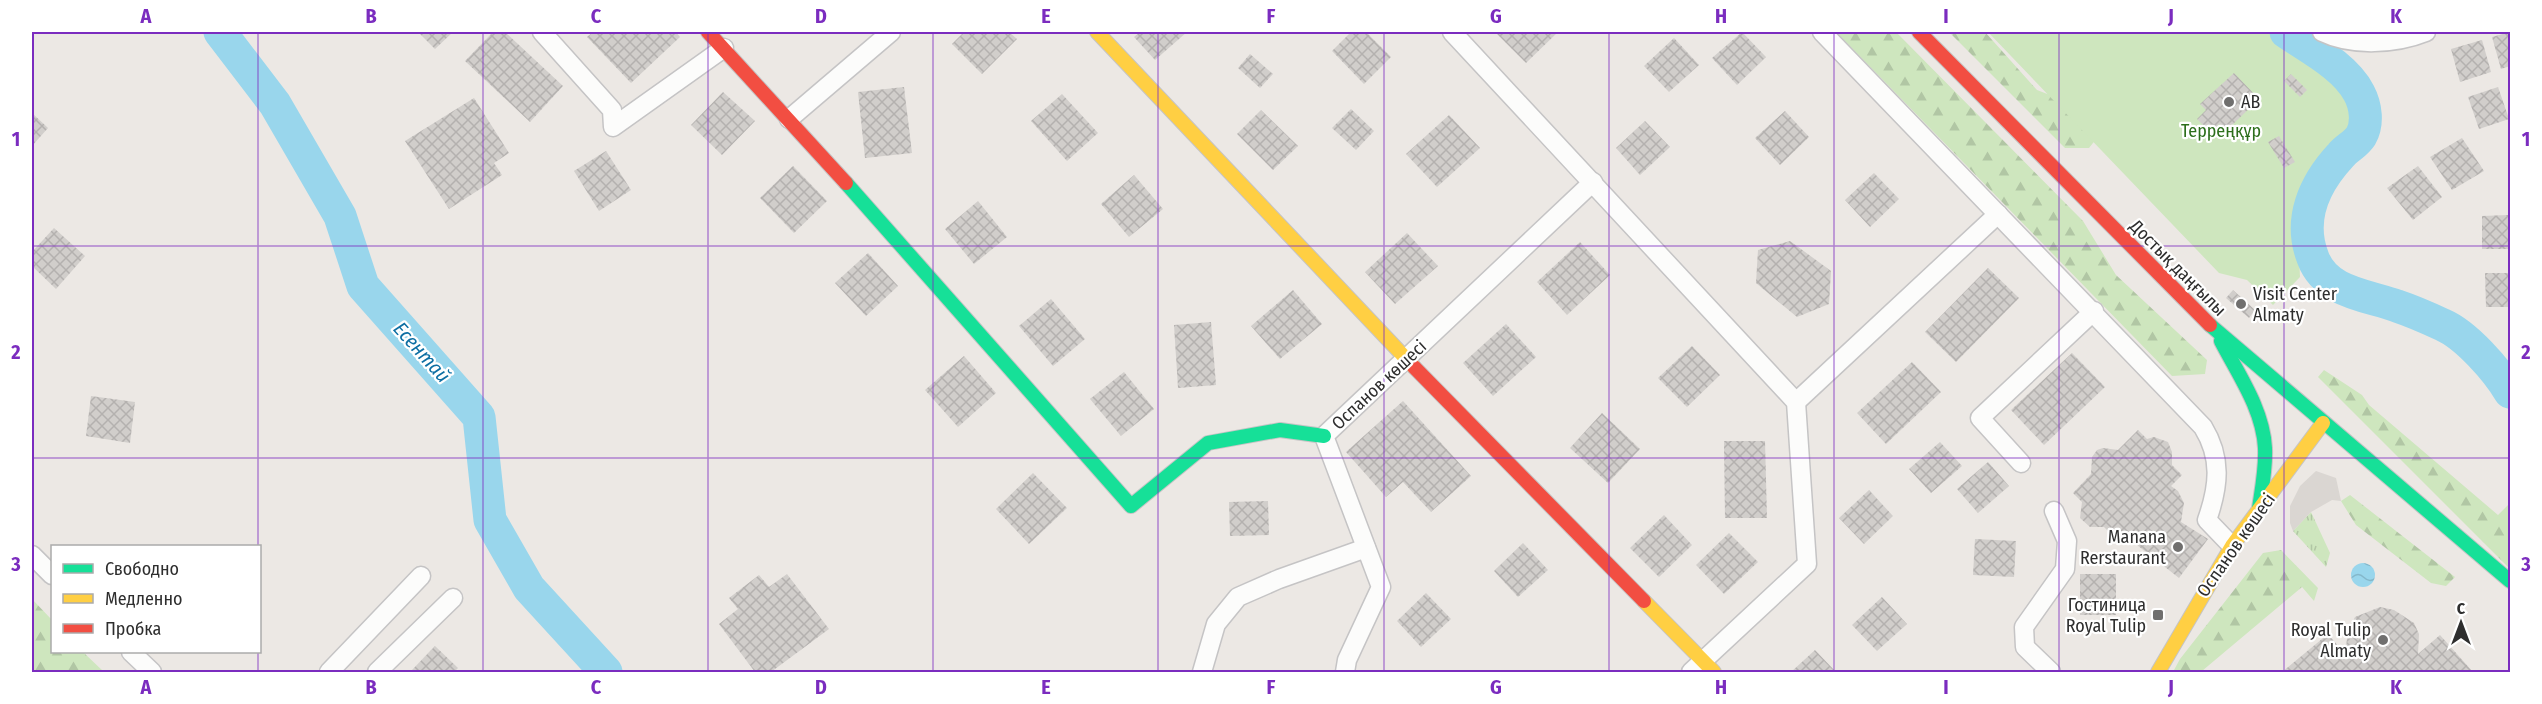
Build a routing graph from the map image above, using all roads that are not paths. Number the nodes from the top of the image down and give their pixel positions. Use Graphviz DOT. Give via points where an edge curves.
graph roads {
  1 [pos="542,32"];
  2 [pos="708,32"];
  3 [pos="891,32"];
  4 [pos="1097,32"];
  5 [pos="1452,32"];
  6 [pos="1822,32"];
  7 [pos="1919,32"];
  8 [pos="2322,32"];
  9 [pos="2426,32"];
  10 [pos="724,48"];
  11 [pos="789,118"];
  12 [pos="1593,182"];
  13 [pos="1998,214"];
  14 [pos="2094,311"];
  15 [pos="2217,333"];
  16 [pos="1407,360"];
  17 [pos="1796,402"];
  18 [pos="2323,423"];
  19 [pos="1324,436"];
  20 [pos="2021,463"];
  21 [pos="2054,511"];
  22 [pos="2258,512"];
  23 [pos="2232,546"];
  24 [pos="1366,548"];
  25 [pos="32,555"];
  26 [pos="51,574"];
  27 [pos="422,576"];
  28 [pos="2511,581"];
  29 [pos="453,598"];
  30 [pos="133,653"];
  31 [pos="1702,669"];
  32 [pos="152,672"];
  33 [pos="328,672"];
  34 [pos="376,672"];
  35 [pos="1202,672"];
  36 [pos="1345,672"];
  37 [pos="2051,672"];
  38 [pos="2158,672"];
  1 -- 10 [label="street" via="612,110 613,127"];
  2 -- 10 [label="street"];
  3 -- 11 [label="street"];
  4 -- 16 [label="street"];
  5 -- 12 [label="street"];
  6 -- 13 [label="street"];
  7 -- 15 [label="street, Достық даңғылы"];
  8 -- 9 [label="street" via="2358,41 2406,40"];
  10 -- 11 [label="street"];
  11 -- 19 [label="street" via="1131,506 1208,443 1280,430"];
  12 -- 16 [label="street, Оспанов көшесі"];
  12 -- 17 [label="street"];
  13 -- 14 [label="street"];
  13 -- 17 [label="street"];
  14 -- 20 [label="street" via="1980,418"];
  14 -- 23 [label="street" via="2203,427 2214,445 2215,497 2207,520"];
  15 -- 18 [label="street, Достық даңғылы"];
  15 -- 22 [label="street" via="2258,416 2264,438 2265,471"];
  16 -- 19 [label="street, Оспанов көшесі"];
  16 -- 31 [label="street"];
  17 -- 31 [label="street" via="1807,564"];
  18 -- 22 [label="street, Оспанов көшесі"];
  18 -- 28 [label="street, Достық даңғылы"];
  19 -- 24 [label="street, Оспанов көшесі"];
  21 -- 37 [label="street" via="2067,541 2065,569 2024,627 2025,646"];
  22 -- 23 [label="street, Оспанов көшесі"];
  23 -- 38 [label="street, Оспанов көшесі"];
  24 -- 35 [label="street" via="1238,597 1216,624"];
  24 -- 36 [label="street, Оспанов көшесі" via="1381,587"];
  25 -- 26 [label="street"];
  27 -- 33 [label="street"];
  29 -- 34 [label="street"];
  30 -- 32 [label="street"];
}
